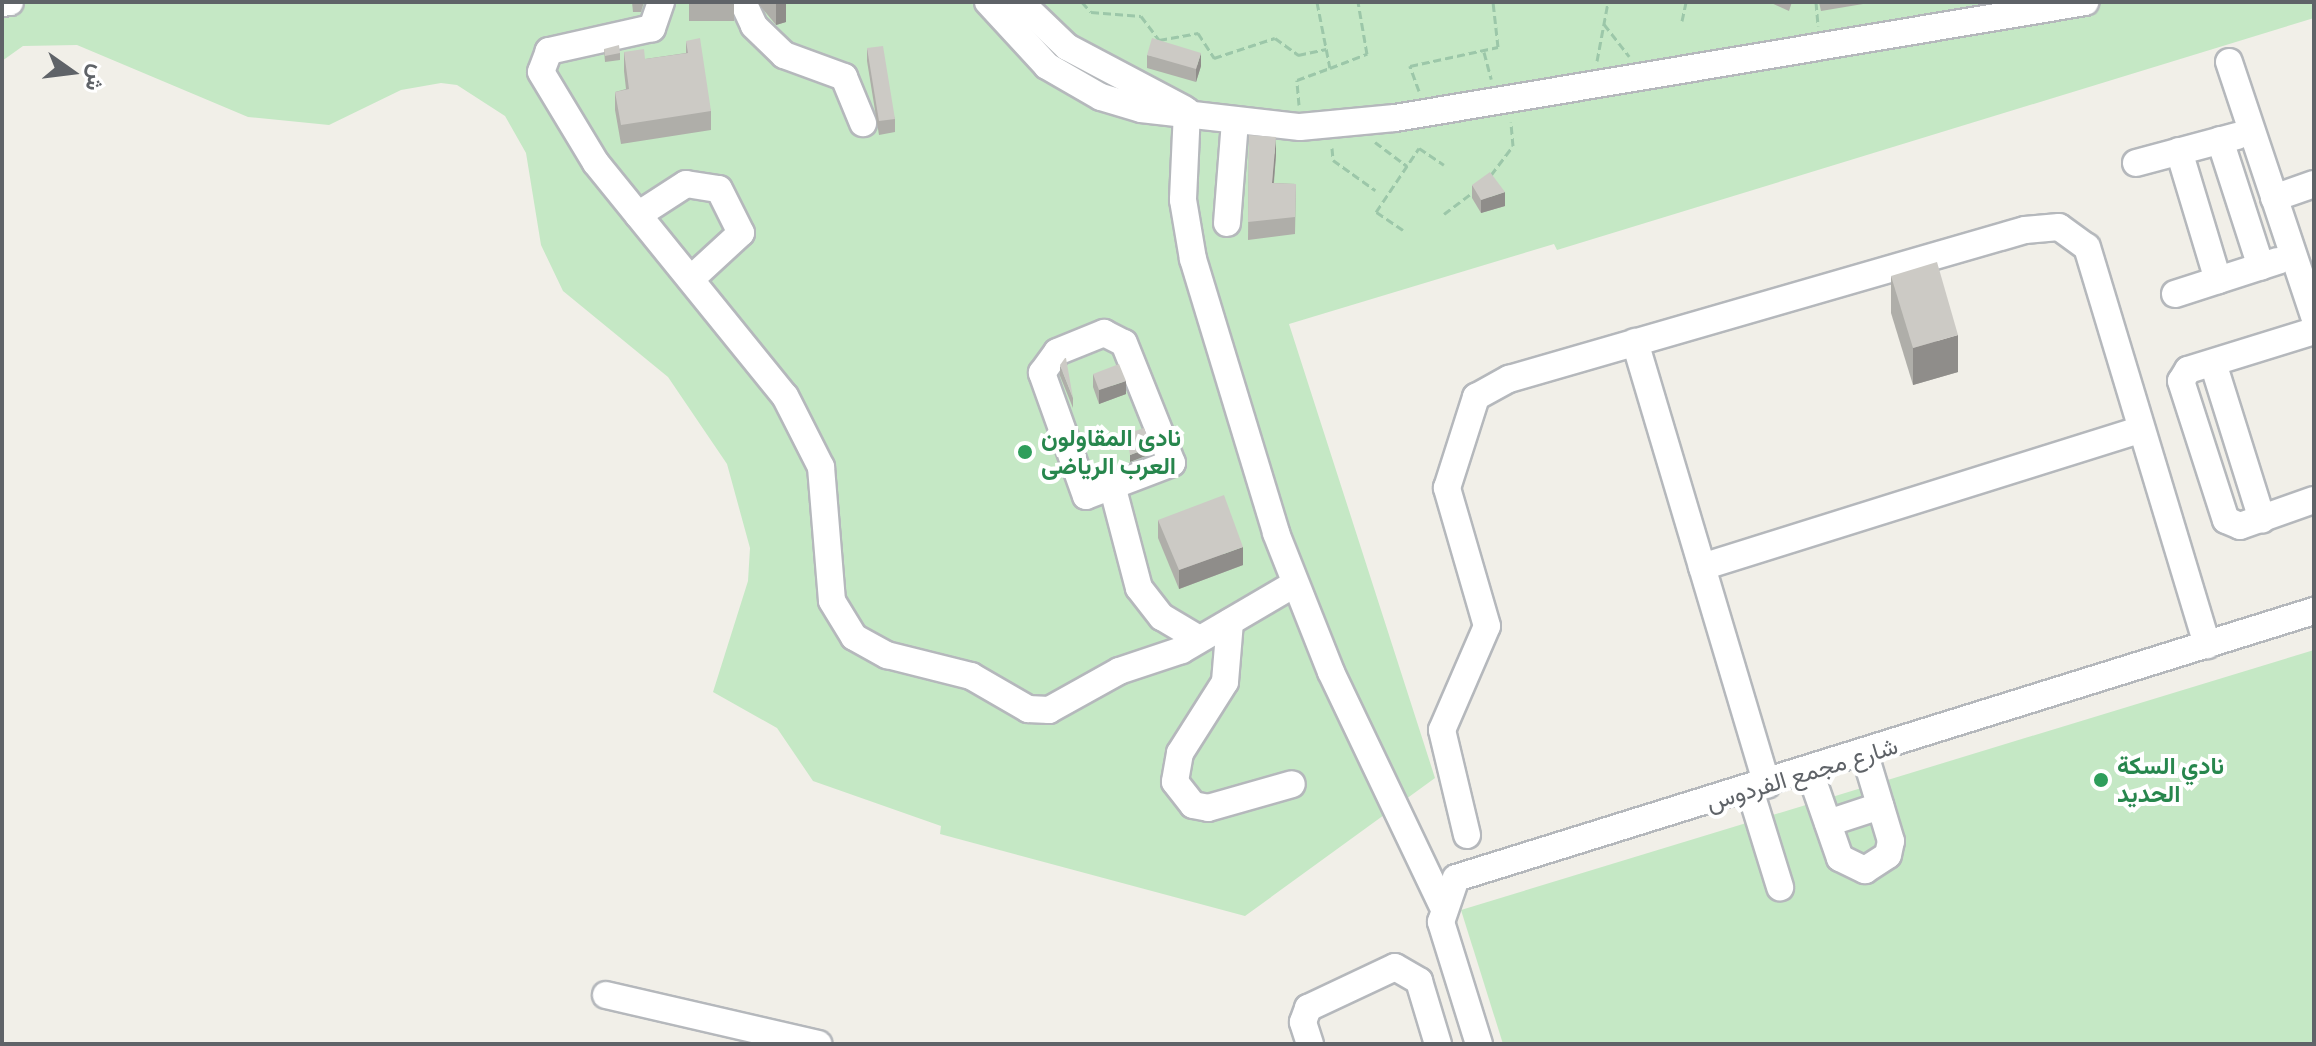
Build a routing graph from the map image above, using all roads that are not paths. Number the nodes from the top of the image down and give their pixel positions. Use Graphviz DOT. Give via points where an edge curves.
graph roads {
  1 [pos="10,2"];
  2 [pos="661,2"];
  3 [pos="743,2"];
  4 [pos="988,2"];
  5 [pos="1020,2"];
  6 [pos="2085,2"];
  7 [pos="2,3"];
  8 [pos="1989,10"];
  9 [pos="2229,62"];
  10 [pos="1187,111"];
  11 [pos="1235,121"];
  12 [pos="863,123"];
  13 [pos="2252,132"];
  14 [pos="2220,140"];
  15 [pos="2179,151"];
  16 [pos="2136,163"];
  17 [pos="2314,184"];
  18 [pos="2274,198"];
  19 [pos="638,215"];
  20 [pos="1227,223"];
  21 [pos="2294,256"];
  22 [pos="2261,267"];
  23 [pos="692,278"];
  24 [pos="2218,280"];
  25 [pos="2175,294"];
  26 [pos="2314,316"];
  27 [pos="2314,331"];
  28 [pos="1635,342"];
  29 [pos="2213,363"];
  30 [pos="2140,430"];
  31 [pos="1113,489"];
  32 [pos="2314,500"];
  33 [pos="2262,519"];
  34 [pos="1702,567"];
  35 [pos="1293,585"];
  36 [pos="2314,611"];
  37 [pos="1230,622"];
  38 [pos="1199,639"];
  39 [pos="2207,645"];
  40 [pos="1865,755"];
  41 [pos="1810,772"];
  42 [pos="1292,784"];
  43 [pos="1758,788"];
  44 [pos="1880,806"];
  45 [pos="1828,823"];
  46 [pos="1467,835"];
  47 [pos="1780,887"];
  48 [pos="1442,905"];
  49 [pos="606,995"];
  50 [pos="818,1044"];
  51 [pos="1310,1044"];
  52 [pos="1438,1044"];
  53 [pos="1479,1044"];
  1 -- 7 [label="street"];
  2 -- 19 [label="street" via="647,31 554,50 540,65 577,135"];
  3 -- 12 [label="street" via="754,26 784,55 844,77"];
  4 -- 10 [label="street" via="1027,49 1069,82 1120,105"];
  5 -- 10 [label="street" via="1067,47"];
  6 -- 8 [label="street"];
  8 -- 11 [label="street" via="1364,123"];
  9 -- 13 [label="street"];
  10 -- 11 [label="street"];
  10 -- 35 [label="street" via="1182,186 1193,259"];
  11 -- 20 [label="street"];
  13 -- 14 [label="street"];
  13 -- 18 [label="street"];
  14 -- 15 [label="street"];
  14 -- 22 [label="street"];
  15 -- 16 [label="street"];
  15 -- 24 [label="street"];
  17 -- 18 [label="street"];
  18 -- 21 [label="street"];
  19 -- 23 [label="street"];
  19 -- 23 [label="street" via="694,181 719,189 741,233"];
  21 -- 22 [label="street"];
  21 -- 26 [label="street"];
  22 -- 24 [label="street"];
  23 -- 38 [label="street" via="772,374 815,453 827,495 832,601 864,644 951,668 1039,711"];
  24 -- 25 [label="street"];
  27 -- 29 [label="street"];
  28 -- 30 [label="street" via="2025,230 2059,227 2087,247"];
  28 -- 34 [label="street"];
  28 -- 46 [label="street" via="1509,379 1484,390 1466,415 1447,498 1487,626 1447,708 1442,744"];
  29 -- 33 [label="street"];
  29 -- 33 [label="street" via="2188,370 2183,387 2223,515 2240,526"];
  30 -- 34 [label="street"];
  30 -- 39 [label="street"];
  31 -- 31 [label="street" via="1168,470 1172,457 1124,343 1104,333 1052,355 1041,381 1080,492"];
  31 -- 38 [label="street" via="1139,588 1162,617"];
  32 -- 33 [label="street"];
  34 -- 43 [label="street"];
  35 -- 37 [label="street"];
  35 -- 48 [label="street"];
  36 -- 39 [label="street, شارع مجمع الفردوس"];
  37 -- 38 [label="street"];
  37 -- 42 [label="street" via="1225,682 1180,753 1175,782 1193,805 1208,808"];
  39 -- 40 [label="street, شارع مجمع الفردوس"];
  40 -- 41 [label="street, شارع مجمع الفردوس"];
  40 -- 44 [label="street"];
  41 -- 43 [label="street, شارع مجمع الفردوس"];
  41 -- 45 [label="street"];
  43 -- 47 [label="street"];
  43 -- 48 [label="street, شارع مجمع الفردوس" via="1470,871 1447,888"];
  44 -- 45 [label="street"];
  44 -- 45 [label="street" via="1891,841 1878,866 1851,867"];
  48 -- 53 [label="street"];
  49 -- 50 [label="street"];
  51 -- 52 [label="street" via="1303,1022 1308,1008 1395,967 1416,976"];
}
